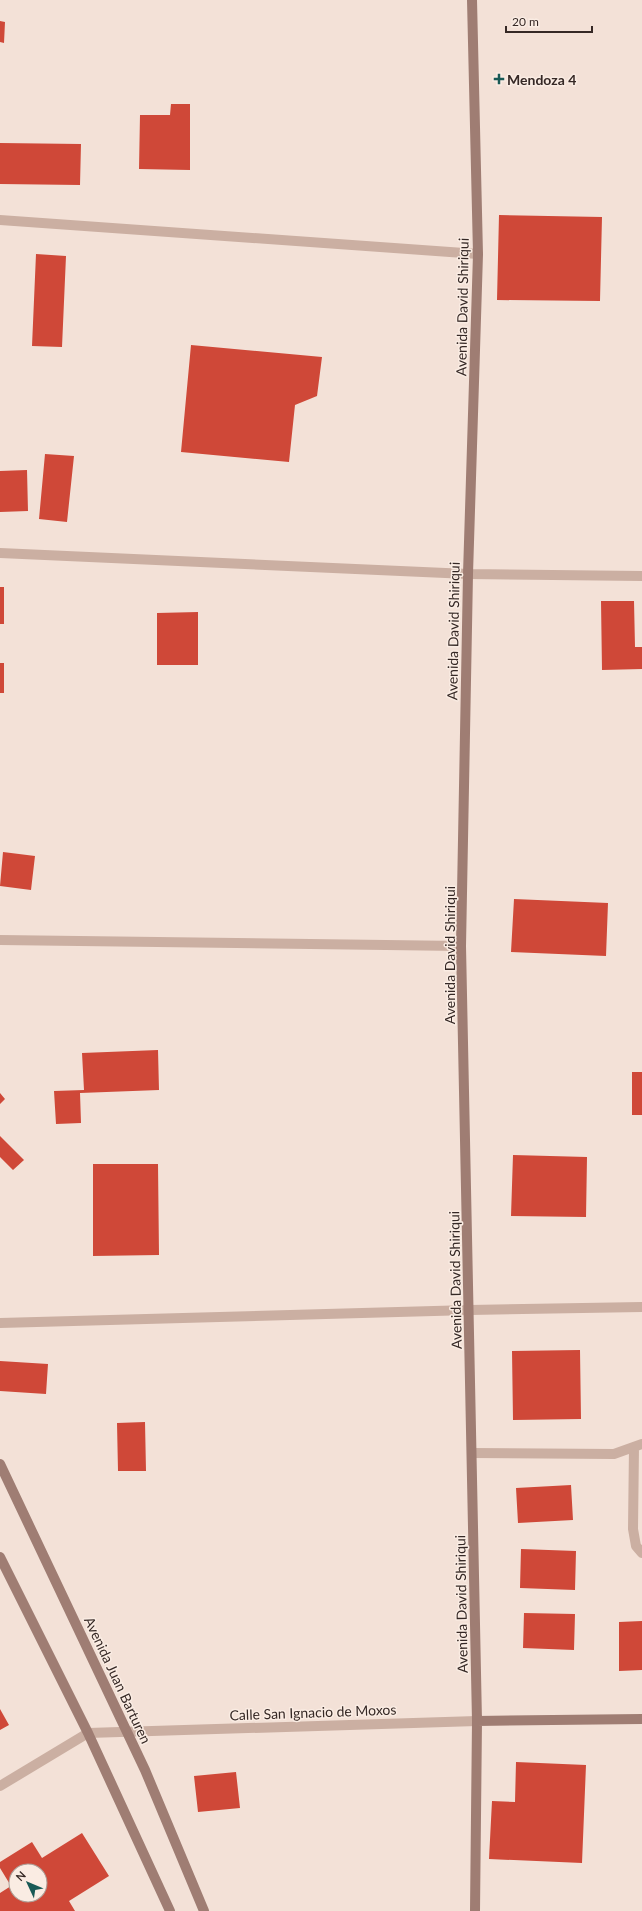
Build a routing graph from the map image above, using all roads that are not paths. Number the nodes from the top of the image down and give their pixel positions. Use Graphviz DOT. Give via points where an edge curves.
graph roads {
  1 [pos="472,0"];
  2 [pos="0,220"];
  3 [pos="478,254"];
  4 [pos="0,553"];
  5 [pos="468,574"];
  6 [pos="642,576"];
  7 [pos="0,940"];
  8 [pos="461,946"];
  9 [pos="642,1307"];
  10 [pos="470,1310"];
  11 [pos="0,1324"];
  12 [pos="638,1446"];
  13 [pos="472,1452"];
  14 [pos="0,1464"];
  15 [pos="642,1553"];
  16 [pos="0,1557"];
  17 [pos="642,1719"];
  18 [pos="477,1721"];
  19 [pos="127,1731"];
  20 [pos="88,1733"];
  21 [pos="0,1786"];
  22 [pos="170,1911"];
  23 [pos="204,1911"];
  24 [pos="475,1911"];
  1 -- 3 [label="main road, Avenida David Shiriqui"];
  2 -- 3 [label="street"];
  3 -- 5 [label="main road, Avenida David Shiriqui"];
  4 -- 5 [label="street"];
  5 -- 6 [label="street"];
  5 -- 8 [label="main road, Avenida David Shiriqui"];
  7 -- 8 [label="street"];
  8 -- 10 [label="main road, Avenida David Shiriqui"];
  9 -- 10 [label="street"];
  10 -- 11 [label="street"];
  10 -- 13 [label="main road, Avenida David Shiriqui"];
  12 -- 13 [label="street" via="614,1454"];
  12 -- 15 [label="street" via="633,1528 636,1546"];
  13 -- 18 [label="main road, Avenida David Shiriqui"];
  14 -- 19 [label="main road, Avenida Juan Barturen"];
  16 -- 20 [label="main road"];
  17 -- 18 [label="main road, Calle San Ignacio de Moxos"];
  18 -- 19 [label="street, Calle San Ignacio de Moxos"];
  18 -- 24 [label="main road, Avenida David Shiriqui"];
  19 -- 20 [label="street, Calle San Ignacio de Moxos"];
  19 -- 23 [label="main road, Avenida Juan Barturen"];
  20 -- 21 [label="street, Calle San Ignacio de Moxos"];
  20 -- 22 [label="main road"];
}
